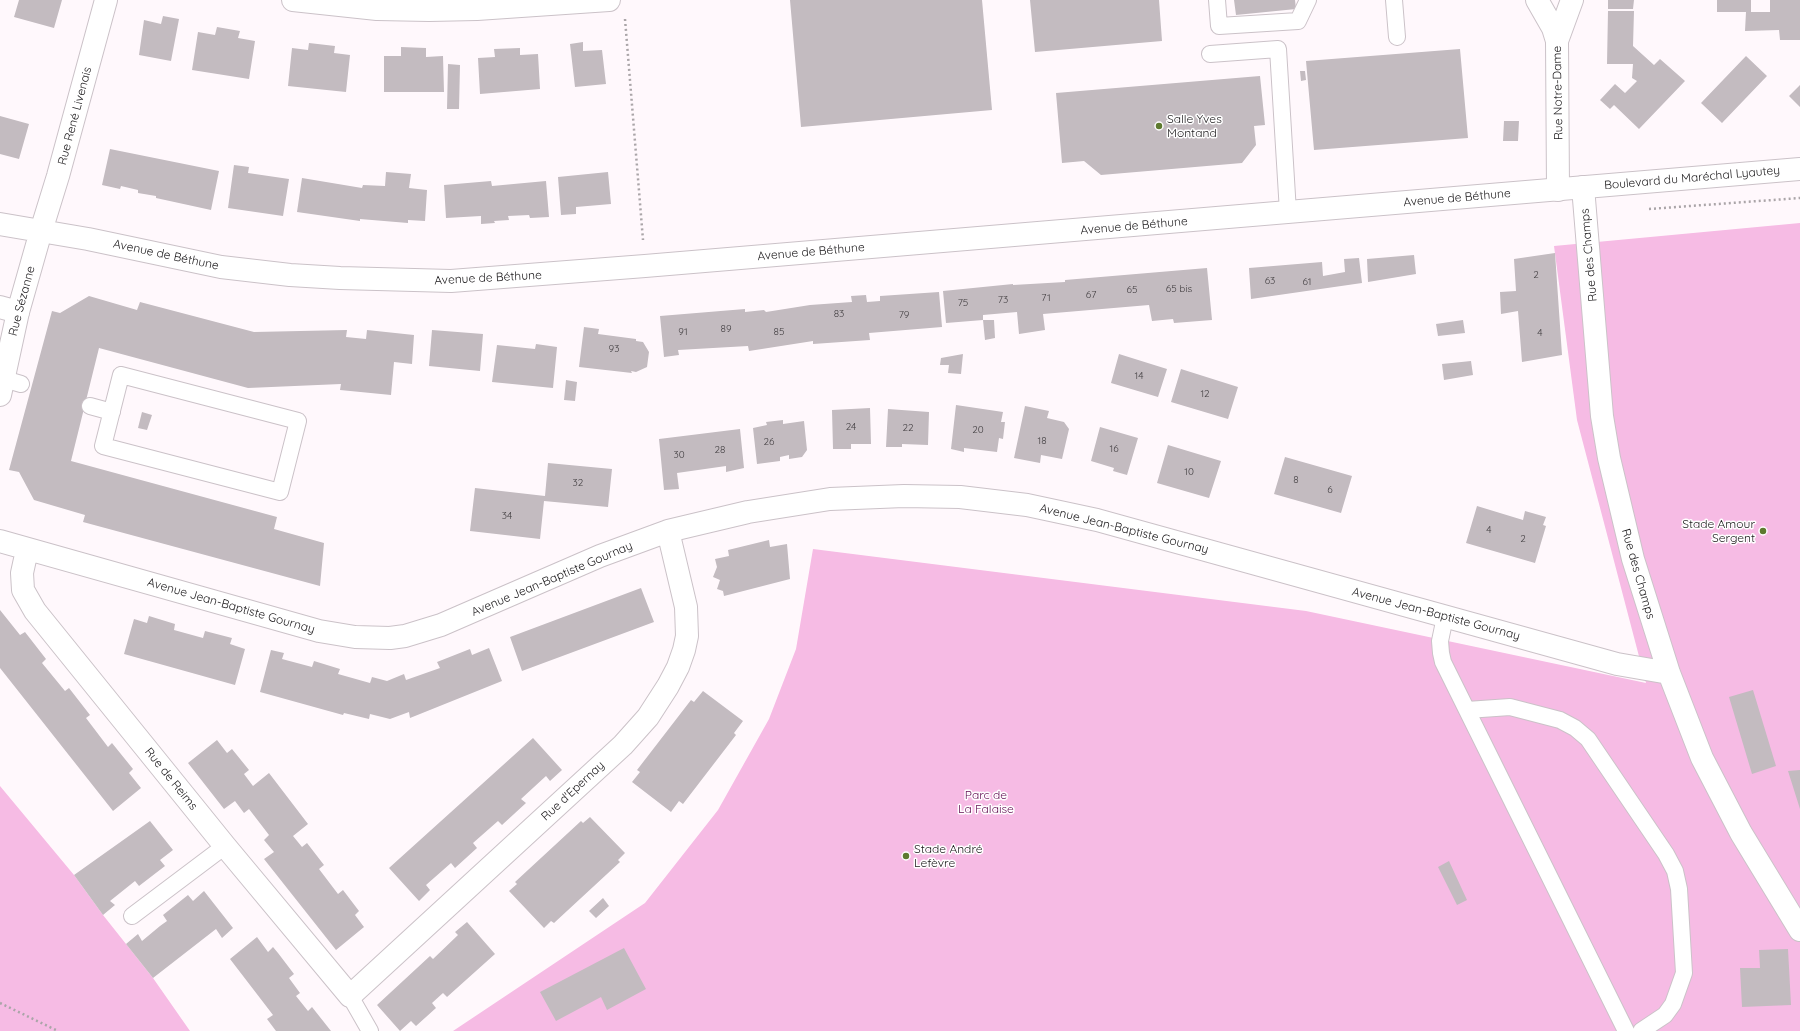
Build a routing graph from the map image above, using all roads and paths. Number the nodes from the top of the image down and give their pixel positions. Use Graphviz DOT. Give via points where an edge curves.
graph roads {
  1 [pos="106,0"];
  2 [pos="293,0"];
  3 [pos="609,0"];
  4 [pos="1217,0"];
  5 [pos="1308,0"];
  6 [pos="1394,0"];
  7 [pos="1537,0"];
  8 [pos="1572,0"];
  9 [pos="625,16"];
  10 [pos="1397,37"];
  11 [pos="1557,42"];
  12 [pos="1210,54"];
  13 [pos="1800,169"];
  14 [pos="1583,188"];
  15 [pos="1558,190"];
  16 [pos="1288,212"];
  17 [pos="0,224"];
  18 [pos="41,231"];
  19 [pos="645,266"];
  20 [pos="9,310"];
  21 [pos="8,386"];
  22 [pos="90,406"];
  23 [pos="112,412"];
  24 [pos="668,531"];
  25 [pos="0,541"];
  26 [pos="26,550"];
  27 [pos="1445,617"];
  28 [pos="1669,673"];
  29 [pos="1467,710"];
  30 [pos="225,846"];
  31 [pos="132,916"];
  32 [pos="1800,930"];
  33 [pos="350,996"];
  34 [pos="0,1003"];
  35 [pos="58,1031"];
  36 [pos="370,1031"];
  37 [pos="1626,1031"];
  38 [pos="1641,1031"];
  1 -- 18 [label="street, Rue René Livenais"];
  2 -- 3 [label="street" via="429,10"];
  4 -- 5 [label="lane" via="1219,26 1298,21"];
  6 -- 10 [label="lane"];
  7 -- 11 [label="street" via="1553,28"];
  8 -- 11 [label="street, Rue Notre-Dame"];
  9 -- 19 [label="path"];
  11 -- 15 [label="street, Rue Notre-Dame"];
  12 -- 16 [label="lane" via="1278,49"];
  13 -- 14 [label="street, Boulevard du Maréchal Lyautey"];
  14 -- 15 [label="street, Avenue de Béthune"];
  14 -- 28 [label="street, Rue des Champs" via="1602,416 1609,458 1632,559"];
  15 -- 16 [label="street, Avenue de Béthune"];
  16 -- 19 [label="street, Avenue de Béthune"];
  17 -- 18 [label="street, Avenue de Béthune"];
  18 -- 19 [label="street, Avenue de Béthune" via="88,238 214,266 340,278 451,281"];
  18 -- 20 [label="street, Rue Sézanne"];
  20 -- 21 [label="street, Rue Sézanne"];
  22 -- 23 [label="lane"];
  23 -- 23 [label="lane" via="103,446 280,492 298,421 121,375"];
  24 -- 26 [label="street, Avenue Jean-Baptiste Gournay" via="600,556 441,625 405,636 383,638 355,637 319,631"];
  24 -- 27 [label="street, Avenue Jean-Baptiste Gournay" via="748,512 830,499 960,497 1027,505 1097,520"];
  24 -- 33 [label="street, Rue d'Epernay" via="686,607 687,636 678,667 652,712 623,744"];
  25 -- 26 [label="street, Avenue Jean-Baptiste Gournay"];
  26 -- 30 [label="street, Rue de Reims" via="22,582 28,600"];
  27 -- 28 [label="street, Avenue Jean-Baptiste Gournay" via="1617,664"];
  27 -- 29 [label="lane" via="1440,640 1441,653"];
  28 -- 32 [label="street, Rue des Champs" via="1686,720 1719,793"];
  29 -- 37 [label="lane"];
  29 -- 38 [label="lane" via="1510,707 1560,720 1575,728 1588,739 1666,854 1675,871 1679,889 1684,973 1673,1004 1665,1015"];
  30 -- 31 [label="lane"];
  30 -- 33 [label="street, Rue de Reims"];
  33 -- 36 [label="lane"];
  34 -- 35 [label="path"];
}
